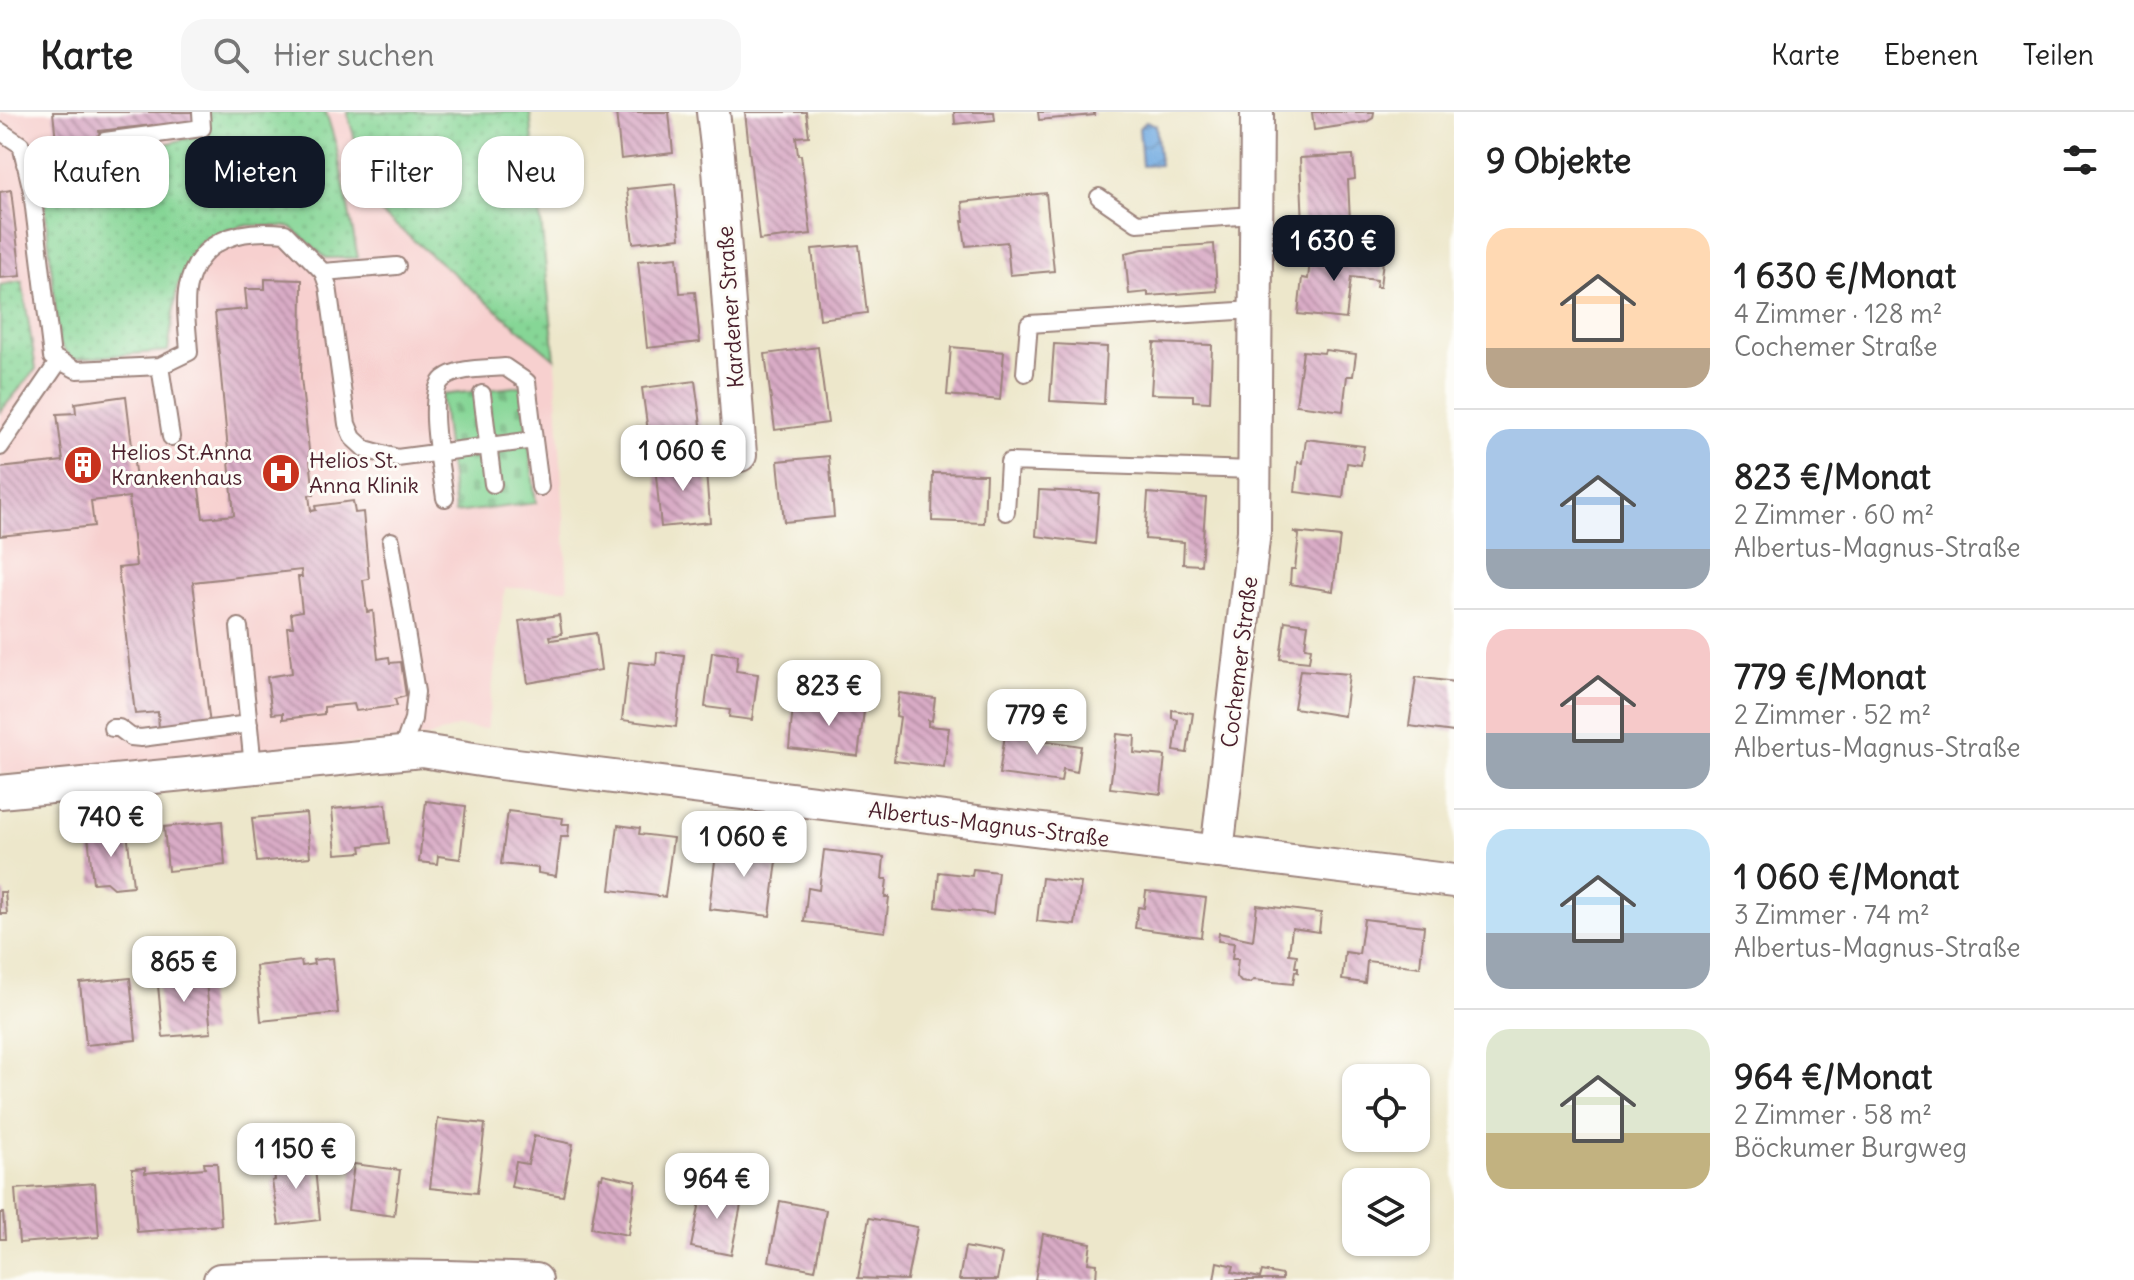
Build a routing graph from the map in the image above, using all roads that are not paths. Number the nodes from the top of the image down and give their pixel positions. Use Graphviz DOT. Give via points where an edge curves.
graph roads {
  1 [pos="201,112"];
  2 [pos="713,112"];
  3 [pos="1257,112"];
  4 [pos="0,131"];
  5 [pos="142,136"];
  6 [pos="24,159"];
  7 [pos="1099,197"];
  8 [pos="34,208"];
  9 [pos="1254,215"];
  10 [pos="397,266"];
  11 [pos="323,272"];
  12 [pos="1254,310"];
  13 [pos="59,361"];
  14 [pos="160,366"];
  15 [pos="1025,373"];
  16 [pos="482,394"];
  17 [pos="171,437"];
  18 [pos="534,440"];
  19 [pos="488,445"];
  20 [pos="0,447"];
  21 [pos="440,452"];
  22 [pos="740,455"];
  23 [pos="1253,470"];
  24 [pos="493,484"];
  25 [pos="540,487"];
  26 [pos="445,498"];
  27 [pos="1006,512"];
  28 [pos="391,541"];
  29 [pos="239,627"];
  30 [pos="249,724"];
  31 [pos="112,728"];
  32 [pos="401,753"];
  33 [pos="253,767"];
  34 [pos="0,792"];
  35 [pos="1217,852"];
  36 [pos="1454,881"];
  37 [pos="432,1278"];
  38 [pos="220,1280"];
  39 [pos="536,1280"];
  1 -- 5 [label="lane" via="202,128"];
  2 -- 22 [label="street, Kardener Straße"];
  3 -- 9 [label="street, Cochemer Straße"];
  4 -- 6 [label="lane" via="21,145"];
  7 -- 9 [label="lane" via="1137,223"];
  8 -- 13 [label="lane" via="52,357"];
  9 -- 12 [label="street, Cochemer Straße"];
  10 -- 11 [label="lane"];
  11 -- 14 [label="lane" via="285,233 258,230 222,240 206,252 188,283 189,352"];
  11 -- 21 [label="lane" via="353,438 365,449 397,458"];
  12 -- 15 [label="lane" via="1029,324"];
  12 -- 23 [label="street, Cochemer Straße"];
  13 -- 14 [label="lane" via="77,370"];
  13 -- 20 [label="lane"];
  14 -- 17 [label="lane"];
  16 -- 19 [label="lane"];
  18 -- 19 [label="lane"];
  18 -- 21 [label="lane" via="527,382 519,375 505,367 454,373 435,391"];
  18 -- 25 [label="lane"];
  19 -- 21 [label="lane"];
  19 -- 24 [label="lane"];
  21 -- 26 [label="lane"];
  23 -- 27 [label="lane" via="1009,462"];
  23 -- 35 [label="street, Cochemer Straße" via="1254,531"];
  28 -- 32 [label="lane" via="416,692"];
  29 -- 30 [label="lane"];
  30 -- 31 [label="lane" via="141,738"];
  30 -- 33 [label="lane"];
  32 -- 33 [label="street, Albertus-Magnus-Straße"];
  32 -- 35 [label="street, Albertus-Magnus-Straße" via="422,751"];
  33 -- 34 [label="street, Albertus-Magnus-Straße"];
  35 -- 36 [label="street, Albertus-Magnus-Straße"];
  37 -- 38 [label="street"];
  37 -- 39 [label="street"];
}
